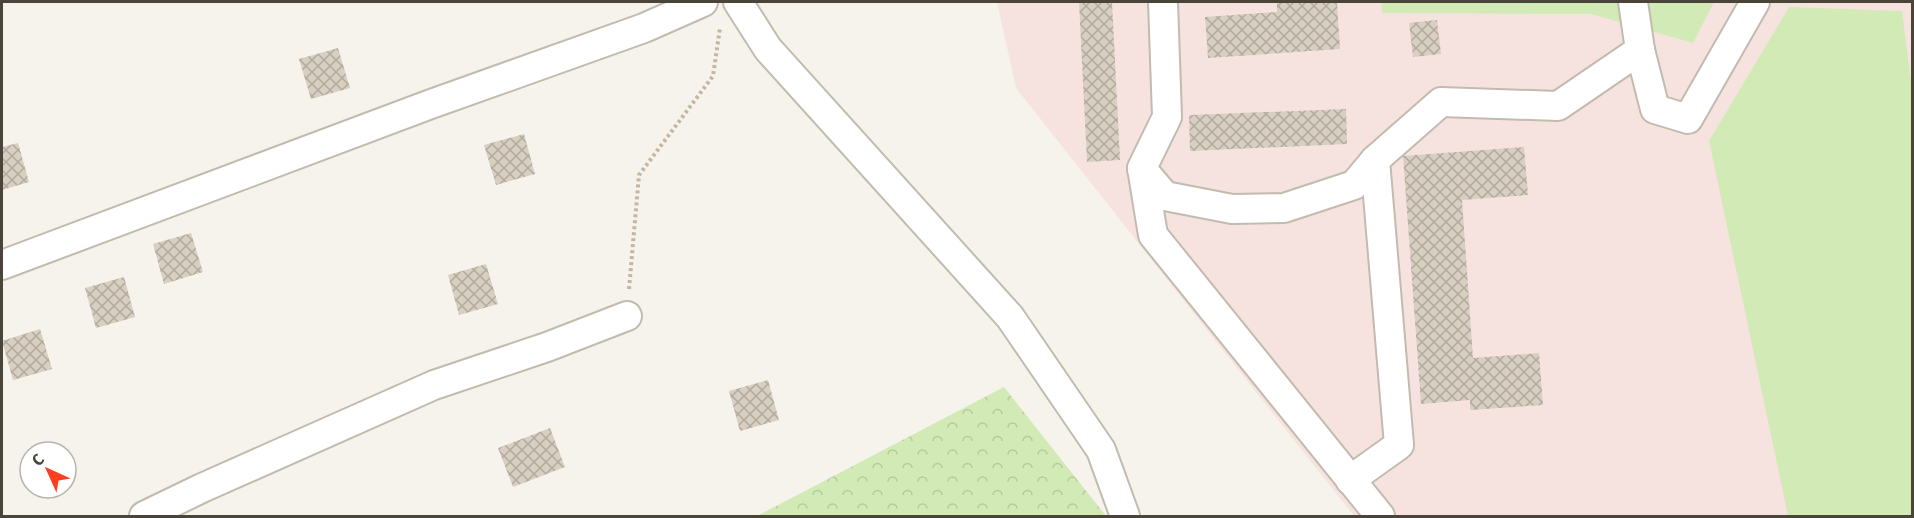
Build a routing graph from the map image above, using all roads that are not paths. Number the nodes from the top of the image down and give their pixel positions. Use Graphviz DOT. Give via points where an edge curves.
graph roads {
  1 [pos="703,2"];
  2 [pos="1163,2"];
  3 [pos="1633,2"];
  4 [pos="1755,2"];
  5 [pos="730,12"];
  6 [pos="1640,50"];
  7 [pos="1375,160"];
  8 [pos="1142,168"];
  9 [pos="2,265"];
  10 [pos="627,316"];
  11 [pos="1350,480"];
  12 [pos="144,516"];
  13 [pos="1125,516"];
  14 [pos="1380,516"];
  1 -- 9 [label="street" via="644,28"];
  2 -- 8 [label="street" via="1167,117"];
  3 -- 6 [label="street"];
  4 -- 6 [label="street" via="1688,120 1655,109"];
  5 -- 13 [label="street" via="1010,316 1101,450"];
  6 -- 7 [label="street" via="1558,106 1441,102"];
  7 -- 8 [label="street" via="1354,185 1284,208 1232,209 1165,196"];
  7 -- 11 [label="street" via="1399,445"];
  8 -- 11 [label="street" via="1153,235"];
  10 -- 12 [label="street" via="434,385"];
  11 -- 14 [label="street"];
}
